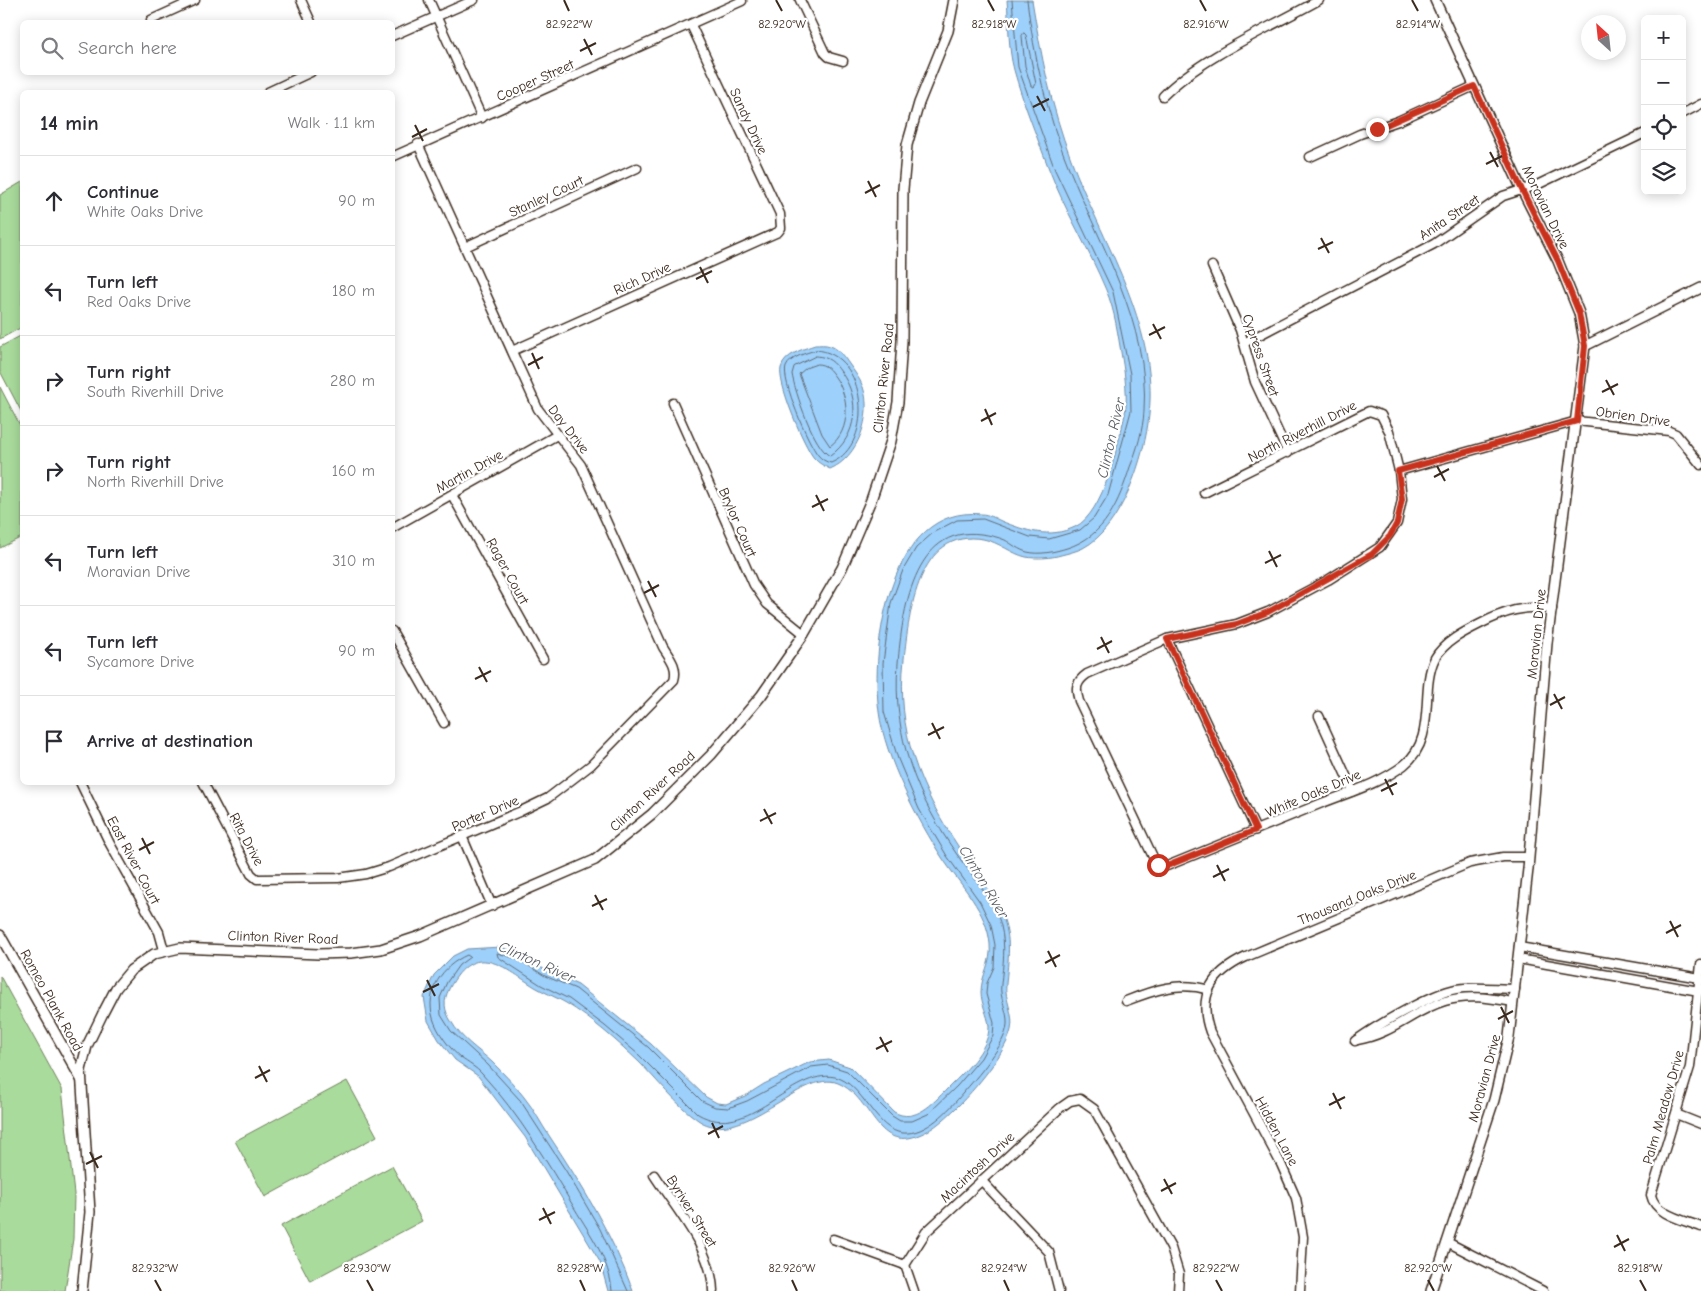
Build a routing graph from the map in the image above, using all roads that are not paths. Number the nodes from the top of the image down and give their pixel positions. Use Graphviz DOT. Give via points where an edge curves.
graph roads {
  1 [pos="195,0"];
  2 [pos="301,0"];
  3 [pos="429,0"];
  4 [pos="474,0"];
  5 [pos="800,0"];
  6 [pos="954,0"];
  7 [pos="1319,0"];
  8 [pos="1435,0"];
  9 [pos="742,1"];
  10 [pos="437,16"];
  11 [pos="151,20"];
  12 [pos="310,20"];
  13 [pos="691,24"];
  14 [pos="395,35"];
  15 [pos="843,61"];
  16 [pos="305,75"];
  17 [pos="1474,86"];
  18 [pos="272,90"];
  19 [pos="1163,96"];
  20 [pos="1701,104"];
  21 [pos="1686,112"];
  22 [pos="482,118"];
  23 [pos="1641,135"];
  24 [pos="418,144"];
  25 [pos="395,156"];
  26 [pos="1310,157"];
  27 [pos="637,168"];
  28 [pos="1522,190"];
  29 [pos="782,228"];
  30 [pos="465,247"];
  31 [pos="1212,266"];
  32 [pos="1701,288"];
  33 [pos="1244,343"];
  34 [pos="1585,346"];
  35 [pos="512,351"];
  36 [pos="673,403"];
  37 [pos="1577,421"];
  38 [pos="557,435"];
  39 [pos="1288,453"];
  40 [pos="1701,465"];
  41 [pos="1398,471"];
  42 [pos="1204,493"];
  43 [pos="452,495"];
  44 [pos="395,526"];
  45 [pos="1552,609"];
  46 [pos="804,634"];
  47 [pos="395,636"];
  48 [pos="1167,639"];
  49 [pos="543,659"];
  50 [pos="676,674"];
  51 [pos="1077,685"];
  52 [pos="1319,716"];
  53 [pos="444,724"];
  54 [pos="81,785"];
  55 [pos="205,785"];
  56 [pos="1353,791"];
  57 [pos="1256,830"];
  58 [pos="462,836"];
  59 [pos="1529,857"];
  60 [pos="257,879"];
  61 [pos="492,906"];
  62 [pos="0,935"];
  63 [pos="1519,947"];
  64 [pos="164,950"];
  65 [pos="1518,959"];
  66 [pos="1611,963"];
  67 [pos="1701,964"];
  68 [pos="1609,975"];
  69 [pos="1700,978"];
  70 [pos="1483,988"];
  71 [pos="1515,989"];
  72 [pos="1208,990"];
  73 [pos="1699,991"];
  74 [pos="1482,997"];
  75 [pos="1126,1001"];
  76 [pos="1700,1001"];
  77 [pos="1424,1002"];
  78 [pos="1513,1002"];
  79 [pos="1427,1010"];
  80 [pos="1398,1021"];
  81 [pos="81,1079"];
  82 [pos="1676,1114"];
  83 [pos="1701,1124"];
  84 [pos="654,1175"];
  85 [pos="981,1180"];
  86 [pos="1701,1227"];
  87 [pos="833,1239"];
  88 [pos="1447,1242"];
  89 [pos="905,1265"];
  90 [pos="82,1291"];
  91 [pos="713,1291"];
  92 [pos="914,1291"];
  93 [pos="1059,1291"];
  94 [pos="1178,1291"];
  95 [pos="1300,1291"];
  96 [pos="1431,1291"];
  97 [pos="1543,1291"];
  1 -- 11 [label="street"];
  2 -- 12 [label="street"];
  3 -- 10 [label="street"];
  4 -- 10 [label="street"];
  5 -- 15 [label="street" via="826,54"];
  6 -- 46 [label="street, Clinton River Road" via="948,31 919,103 907,145 903,189 902,341 898,402 891,441 871,500 842,568"];
  7 -- 19 [label="street" via="1215,58 1178,81"];
  8 -- 17 [label="street, Moravian Drive"];
  9 -- 13 [label="street, Cooper Street"];
  10 -- 14 [label="street"];
  10 -- 22 [label="street"];
  13 -- 22 [label="street, Cooper Street"];
  13 -- 29 [label="street, Sandy Drive" via="780,214"];
  16 -- 18 [label="street"];
  17 -- 26 [label="street"];
  17 -- 28 [label="street, Moravian Drive"];
  20 -- 21 [label="street"];
  22 -- 24 [label="street, Cooper Street"];
  23 -- 28 [label="street, Anita Street"];
  24 -- 25 [label="street, Cooper Street"];
  24 -- 30 [label="street, Day Drive"];
  27 -- 30 [label="street, Stanley Court"];
  28 -- 33 [label="street, Anita Street" via="1493,202 1434,244"];
  28 -- 34 [label="street, Moravian Drive" via="1574,298"];
  29 -- 35 [label="street, Rich Drive"];
  30 -- 35 [label="street, Day Drive"];
  31 -- 33 [label="street, Cypress Street"];
  32 -- 34 [label="street"];
  33 -- 39 [label="street, Cypress Street" via="1255,382"];
  34 -- 37 [label="street, Moravian Drive"];
  35 -- 38 [label="street, Day Drive" via="538,408"];
  36 -- 46 [label="street, Brylor Court" via="754,585 767,604"];
  37 -- 40 [label="street, Obrien Drive" via="1669,431 1676,434"];
  37 -- 41 [label="street"];
  37 -- 45 [label="street, Moravian Drive"];
  38 -- 43 [label="street, Martin Drive"];
  38 -- 50 [label="street, Day Drive" via="581,465"];
  39 -- 41 [label="street, North Riverhill Drive" via="1358,415 1374,412 1384,420"];
  39 -- 42 [label="street, North Riverhill Drive"];
  41 -- 48 [label="street, North Riverhill Drive" via="1402,499 1397,523 1390,536 1372,554 1268,612 1237,624"];
  43 -- 44 [label="street, Martin Drive"];
  43 -- 49 [label="street, Rager Court"];
  45 -- 56 [label="street, White Oaks Drive" via="1529,607 1507,611 1471,628 1445,646 1432,666 1424,732 1414,754 1397,770"];
  45 -- 59 [label="street, Moravian Drive"];
  46 -- 61 [label="street, Clinton River Road" via="746,715 652,814 595,860"];
  47 -- 53 [label="street"];
  48 -- 51 [label="street, North Riverhill Drive" via="1087,674"];
  48 -- 57 [label="street"];
  50 -- 58 [label="street, Porter Drive" via="669,685 574,780 528,808"];
  51 -- 57 [label="street, White Oaks Drive" via="1079,701 1158,865 1167,866"];
  52 -- 56 [label="street"];
  54 -- 64 [label="street, East River Court" via="158,932"];
  55 -- 60 [label="street, Rita Drive" via="251,874"];
  56 -- 57 [label="street, White Oaks Drive"];
  58 -- 60 [label="street, Porter Drive" via="366,874 338,878"];
  58 -- 61 [label="street"];
  59 -- 63 [label="street, Moravian Drive"];
  59 -- 72 [label="street, Thousand Oaks Drive" via="1503,856 1470,863 1240,960 1223,970"];
  61 -- 64 [label="street, Clinton River Road" via="420,936 366,952"];
  62 -- 81 [label="street, Romeo Plank Road"];
  63 -- 65 [label="street, Moravian Drive"];
  63 -- 66 [label="street"];
  64 -- 81 [label="street, Clinton River Road" via="142,960 116,988 87,1046"];
  65 -- 68 [label="street"];
  65 -- 71 [label="street, Moravian Drive"];
  66 -- 68 [label="street"];
  66 -- 69 [label="street"];
  67 -- 69 [label="street, Palm Meadow Drive"];
  68 -- 73 [label="street"];
  69 -- 73 [label="street, Palm Meadow Drive"];
  70 -- 71 [label="street"];
  70 -- 74 [label="street"];
  70 -- 77 [label="street" via="1458,989"];
  71 -- 78 [label="street, Moravian Drive"];
  72 -- 75 [label="street" via="1182,985"];
  72 -- 95 [label="street, Hidden Lane" via="1204,1009 1210,1032 1296,1198 1303,1237"];
  73 -- 76 [label="street, Palm Meadow Drive"];
  74 -- 78 [label="street"];
  74 -- 79 [label="street" via="1444,1001"];
  76 -- 82 [label="street, Palm Meadow Drive" via="1690,1067"];
  77 -- 79 [label="street"];
  77 -- 80 [label="street"];
  78 -- 88 [label="street, Moravian Drive" via="1506,1056 1494,1100"];
  79 -- 80 [label="street"];
  80 -- 80 [label="street" via="1369,1030 1355,1040 1372,1038"];
  81 -- 90 [label="street, Clinton River Road" via="90,1212"];
  82 -- 83 [label="street"];
  82 -- 86 [label="street, Palm Meadow Drive" via="1652,1189 1653,1202 1658,1209"];
  84 -- 91 [label="street, Byriver Street" via="703,1250 711,1270"];
  85 -- 89 [label="street, Macintosh Drive" via="926,1232"];
  85 -- 93 [label="street" via="1049,1252"];
  85 -- 94 [label="street, Macintosh Drive" via="1060,1108 1077,1099 1086,1102 1094,1109 1172,1248 1178,1267"];
  87 -- 89 [label="street"];
  88 -- 96 [label="street, Moravian Drive"];
  88 -- 97 [label="street"];
  89 -- 92 [label="street"];
}
